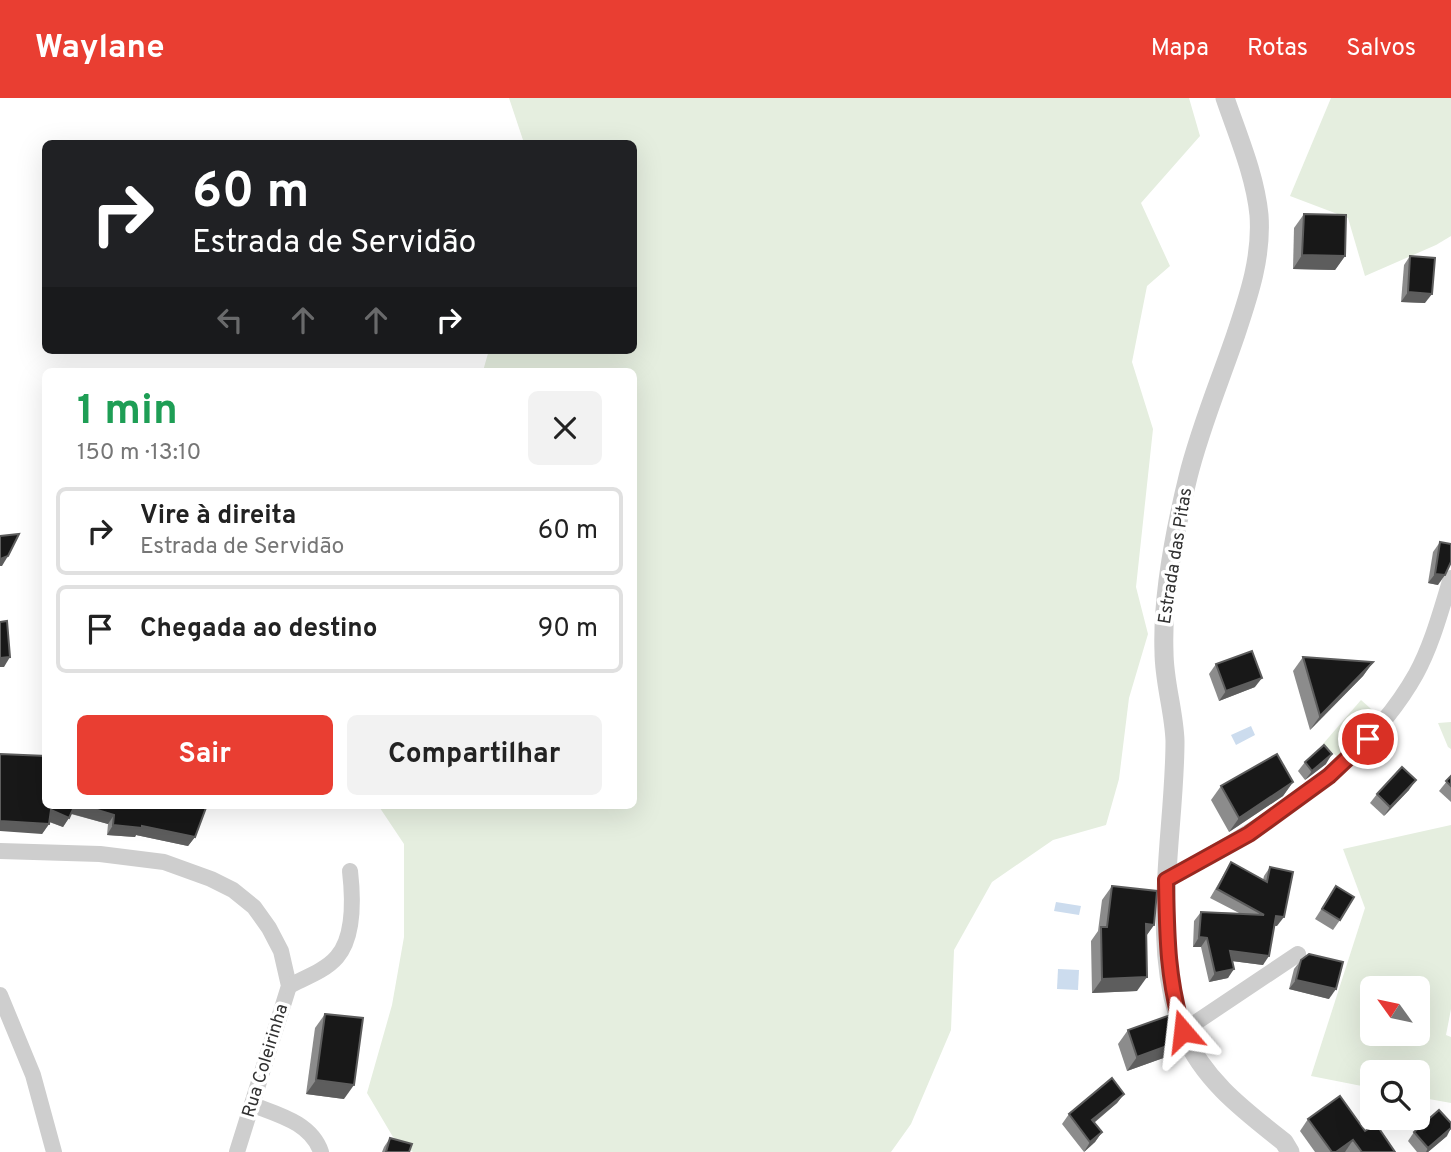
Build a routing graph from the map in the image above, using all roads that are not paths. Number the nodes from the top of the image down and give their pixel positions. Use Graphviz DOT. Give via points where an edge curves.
graph roads {
  1 [pos="1225,98"];
  2 [pos="1451,578"];
  3 [pos="0,851"];
  4 [pos="350,871"];
  5 [pos="1166,880"];
  6 [pos="1298,954"];
  7 [pos="289,986"];
  8 [pos="0,995"];
  9 [pos="1183,1031"];
  10 [pos="253,1105"];
  11 [pos="54,1152"];
  12 [pos="237,1152"];
  13 [pos="321,1152"];
  14 [pos="1290,1152"];
  1 -- 5 [label="street, Estrada das Pitas" via="1252,177 1259,253 1252,288 1188,476 1166,600 1163,654 1175,740"];
  2 -- 5 [label="street" via="1417,673 1368,739 1329,776 1249,834"];
  3 -- 7 [label="street, Rua Coleirinha" via="143,858 211,879 254,907 281,951"];
  4 -- 7 [label="street" via="346,945 335,960"];
  5 -- 9 [label="street, Estrada das Pitas" via="1168,964"];
  6 -- 9 [label="street"];
  7 -- 10 [label="street, Rua Coleirinha"];
  8 -- 11 [label="street" via="33,1075"];
  9 -- 14 [label="street, Estrada das Pitas" via="1211,1079"];
  10 -- 12 [label="street, Rua Coleirinha"];
  10 -- 13 [label="street" via="298,1124 310,1133"];
}
